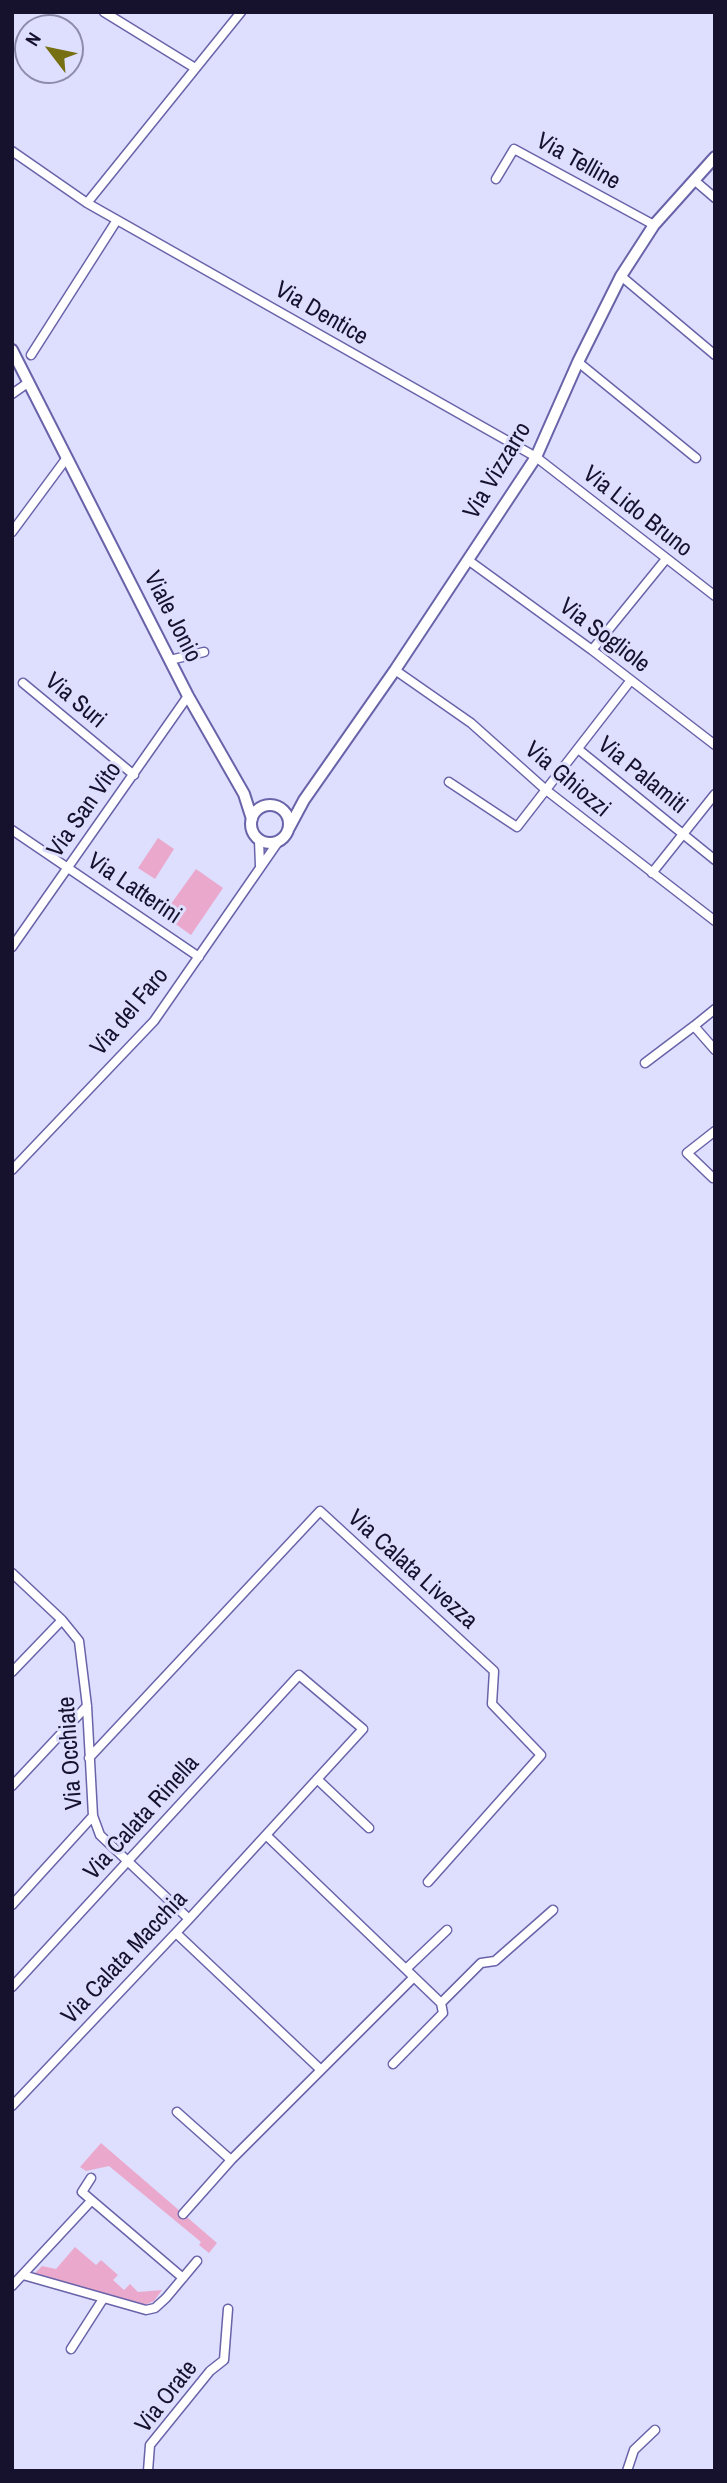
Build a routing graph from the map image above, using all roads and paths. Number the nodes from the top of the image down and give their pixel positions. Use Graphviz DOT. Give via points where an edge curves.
graph roads {
  1 [pos="104,12"];
  2 [pos="241,12"];
  3 [pos="195,68"];
  4 [pos="12,151"];
  5 [pos="715,157"];
  6 [pos="496,179"];
  7 [pos="694,180"];
  8 [pos="715,198"];
  9 [pos="87,203"];
  10 [pos="117,220"];
  11 [pos="654,225"];
  12 [pos="621,276"];
  13 [pos="12,350"];
  14 [pos="31,355"];
  15 [pos="715,355"];
  16 [pos="578,362"];
  17 [pos="29,382"];
  18 [pos="12,394"];
  19 [pos="536,457"];
  20 [pos="66,458"];
  21 [pos="696,458"];
  22 [pos="12,532"];
  23 [pos="468,559"];
  24 [pos="666,559"];
  25 [pos="715,596"];
  26 [pos="592,650"];
  27 [pos="204,652"];
  28 [pos="170,660"];
  29 [pos="395,670"];
  30 [pos="631,680"];
  31 [pos="23,683"];
  32 [pos="188,695"];
  33 [pos="715,745"];
  34 [pos="578,749"];
  35 [pos="134,775"];
  36 [pos="449,782"];
  37 [pos="546,790"];
  38 [pos="244,793"];
  39 [pos="715,794"];
  40 [pos="304,800"];
  41 [pos="264,806"];
  42 [pos="283,810"];
  43 [pos="251,819"];
  44 [pos="289,828"];
  45 [pos="12,830"];
  46 [pos="682,834"];
  47 [pos="259,840"];
  48 [pos="278,842"];
  49 [pos="715,860"];
  50 [pos="260,866"];
  51 [pos="68,867"];
  52 [pos="652,873"];
  53 [pos="715,921"];
  54 [pos="12,947"];
  55 [pos="199,957"];
  56 [pos="715,1009"];
  57 [pos="694,1026"];
  58 [pos="715,1050"];
  59 [pos="645,1063"];
  60 [pos="715,1131"];
  61 [pos="12,1170"];
  62 [pos="713,1178"];
  63 [pos="14,1577"];
  64 [pos="62,1620"];
  65 [pos="12,1672"];
  66 [pos="299,1675"];
  67 [pos="87,1706"];
  68 [pos="89,1758"];
  69 [pos="317,1779"];
  70 [pos="12,1786"];
  71 [pos="93,1816"];
  72 [pos="369,1828"];
  73 [pos="266,1835"];
  74 [pos="128,1861"];
  75 [pos="428,1882"];
  76 [pos="12,1905"];
  77 [pos="553,1910"];
  78 [pos="190,1919"];
  79 [pos="447,1930"];
  80 [pos="176,1933"];
  81 [pos="406,1969"];
  82 [pos="414,1977"];
  83 [pos="12,1987"];
  84 [pos="441,2003"];
  85 [pos="393,2064"];
  86 [pos="321,2070"];
  87 [pos="12,2106"];
  88 [pos="177,2112"];
  89 [pos="231,2160"];
  90 [pos="91,2178"];
  91 [pos="92,2201"];
  92 [pos="183,2214"];
  93 [pos="197,2261"];
  94 [pos="23,2274"];
  95 [pos="183,2278"];
  96 [pos="12,2286"];
  97 [pos="103,2299"];
  98 [pos="228,2309"];
  99 [pos="71,2349"];
  100 [pos="655,2430"];
  101 [pos="148,2471"];
  102 [pos="626,2471"];
  1 -- 3 [label="street"];
  2 -- 3 [label="street"];
  3 -- 9 [label="street"];
  4 -- 9 [label="street, Via Dentice"];
  5 -- 7 [label="street, Via Vizzarro"];
  6 -- 11 [label="street, Via Telline" via="514,149"];
  7 -- 8 [label="street"];
  7 -- 11 [label="street, Via Vizzarro"];
  9 -- 10 [label="street, Via Dentice"];
  10 -- 14 [label="street"];
  10 -- 19 [label="street, Via Dentice"];
  11 -- 12 [label="street, Via Vizzarro"];
  12 -- 15 [label="street"];
  12 -- 16 [label="street, Via Vizzarro"];
  13 -- 17 [label="street, Viale Jonio"];
  16 -- 19 [label="street, Via Vizzarro"];
  16 -- 21 [label="street"];
  17 -- 18 [label="street"];
  17 -- 20 [label="street, Viale Jonio"];
  19 -- 23 [label="street, Via Vizzarro"];
  19 -- 24 [label="street, Via Lido Bruno"];
  20 -- 22 [label="street"];
  20 -- 28 [label="street, Viale Jonio"];
  23 -- 26 [label="street, Via Sogliole"];
  23 -- 29 [label="street, Via Vizzarro"];
  24 -- 25 [label="street, Via Lido Bruno"];
  24 -- 26 [label="street"];
  26 -- 30 [label="street, Via Sogliole"];
  27 -- 28 [label="street"];
  28 -- 32 [label="street, Viale Jonio"];
  29 -- 37 [label="street, Via Ghiozzi" via="471,723"];
  29 -- 40 [label="street, Via Vizzarro"];
  30 -- 33 [label="street, Via Sogliole"];
  30 -- 34 [label="street"];
  31 -- 35 [label="street, Via Suri"];
  32 -- 35 [label="street, Via San Vito"];
  32 -- 38 [label="street, Viale Jonio"];
  34 -- 37 [label="street"];
  34 -- 46 [label="street, Via Palamiti"];
  35 -- 51 [label="street, Via San Vito"];
  36 -- 37 [label="street" via="517,827"];
  37 -- 52 [label="street, Via Ghiozzi"];
  38 -- 41 [label="street, Viale Jonio"];
  38 -- 43 [label="street, Viale Jonio"];
  39 -- 46 [label="street"];
  40 -- 42 [label="street, Via Vizzarro"];
  40 -- 44 [label="street, Via Vizzarro"];
  41 -- 42 [label="street"];
  41 -- 43 [label="street"];
  42 -- 44 [label="street"];
  43 -- 47 [label="street" via="251,830"];
  44 -- 48 [label="street, Via Vizzarro"];
  45 -- 51 [label="street, Via Latterini"];
  46 -- 49 [label="street, Via Palamiti"];
  46 -- 52 [label="street"];
  47 -- 48 [label="street"];
  47 -- 50 [label="street"];
  48 -- 50 [label="street, Via del Faro"];
  50 -- 55 [label="street, Via del Faro"];
  51 -- 54 [label="street, Via San Vito"];
  51 -- 55 [label="street, Via Latterini"];
  52 -- 53 [label="street, Via Ghiozzi"];
  55 -- 61 [label="street, Via del Faro" via="154,1021"];
  56 -- 57 [label="street"];
  57 -- 58 [label="street"];
  57 -- 59 [label="street"];
  60 -- 62 [label="street" via="687,1153"];
  63 -- 64 [label="street, Via Occhiate"];
  64 -- 65 [label="street"];
  64 -- 67 [label="street, Via Occhiate" via="79,1642"];
  66 -- 69 [label="street, Via Calata Macchia" via="363,1729"];
  66 -- 74 [label="street, Via Calata Rinella"];
  67 -- 68 [label="street, Via Occhiate"];
  67 -- 70 [label="street"];
  68 -- 71 [label="street, Via Occhiate"];
  68 -- 75 [label="street, Via Calata Livezza" via="320,1511 494,1671 492,1704 541,1755"];
  69 -- 72 [label="street"];
  69 -- 73 [label="street, Via Calata Macchia"];
  71 -- 74 [label="street, Via Occhiate" via="100,1835"];
  71 -- 76 [label="street"];
  73 -- 78 [label="street, Via Calata Macchia"];
  73 -- 81 [label="street"];
  74 -- 78 [label="street, Via Occhiate"];
  74 -- 83 [label="street, Via Calata Rinella"];
  77 -- 84 [label="street" via="495,1961 481,1963"];
  78 -- 80 [label="street, Via Calata Macchia"];
  79 -- 81 [label="street"];
  80 -- 86 [label="street"];
  80 -- 87 [label="street, Via Calata Macchia"];
  81 -- 82 [label="street"];
  82 -- 84 [label="street"];
  82 -- 86 [label="street"];
  84 -- 85 [label="street" via="443,2013"];
  86 -- 89 [label="street"];
  88 -- 89 [label="street"];
  89 -- 92 [label="street"];
  90 -- 91 [label="street" via="82,2192"];
  91 -- 94 [label="street"];
  91 -- 95 [label="street"];
  93 -- 95 [label="street"];
  94 -- 96 [label="street"];
  94 -- 97 [label="street"];
  95 -- 97 [label="street" via="164,2300 146,2311"];
  97 -- 99 [label="street"];
  98 -- 101 [label="street, Via Orate" via="224,2360 150,2445"];
  100 -- 102 [label="street" via="634,2450"];
}
